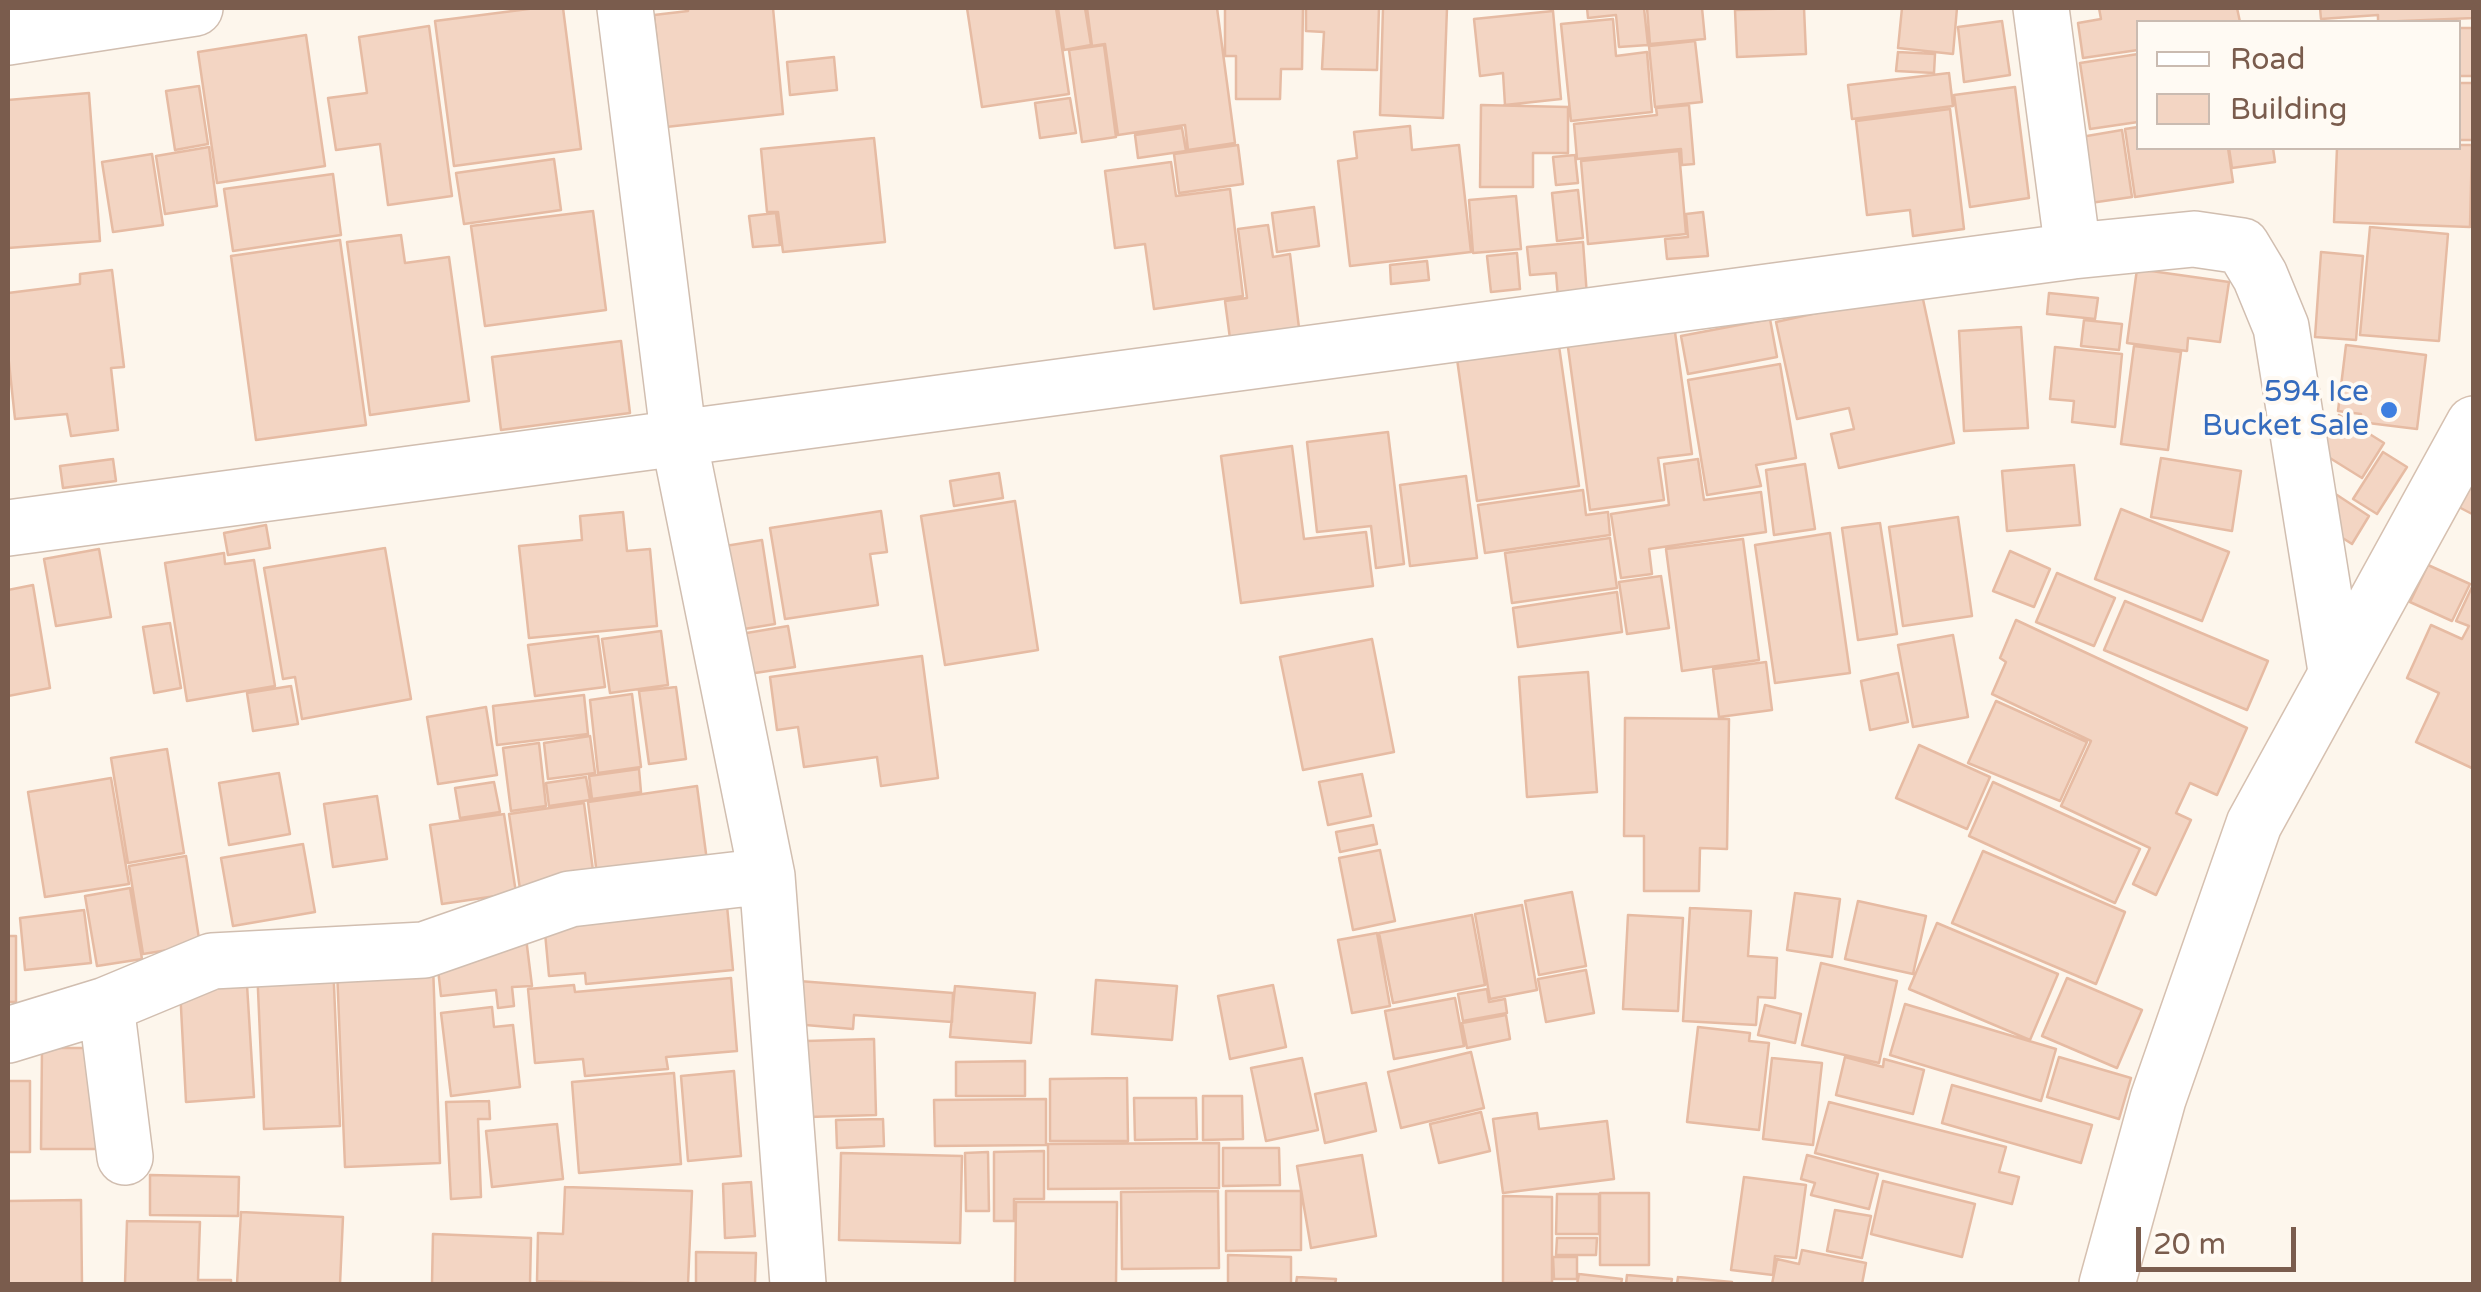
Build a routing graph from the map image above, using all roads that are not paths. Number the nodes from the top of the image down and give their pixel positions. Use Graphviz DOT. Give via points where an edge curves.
graph roads {
  1 [pos="195,8"];
  2 [pos="625,8"];
  3 [pos="2041,8"];
  4 [pos="8,36"];
  5 [pos="2072,251"];
  6 [pos="2474,424"];
  7 [pos="679,440"];
  8 [pos="8,528"];
  9 [pos="2336,671"];
  10 [pos="767,876"];
  11 [pos="106,1005"];
  12 [pos="8,1035"];
  13 [pos="125,1157"];
  14 [pos="798,1284"];
  15 [pos="2107,1284"];
  1 -- 4 [label="street"];
  2 -- 7 [label="street"];
  3 -- 5 [label="street"];
  5 -- 7 [label="street"];
  5 -- 9 [label="street" via="2194,240 2242,246 2281,327"];
  6 -- 9 [label="street"];
  7 -- 8 [label="street"];
  7 -- 10 [label="street"];
  9 -- 15 [label="street" via="2254,824 2158,1098"];
  10 -- 11 [label="street" via="570,899 424,950 212,961"];
  10 -- 14 [label="street"];
  11 -- 12 [label="street"];
  11 -- 13 [label="street"];
}
